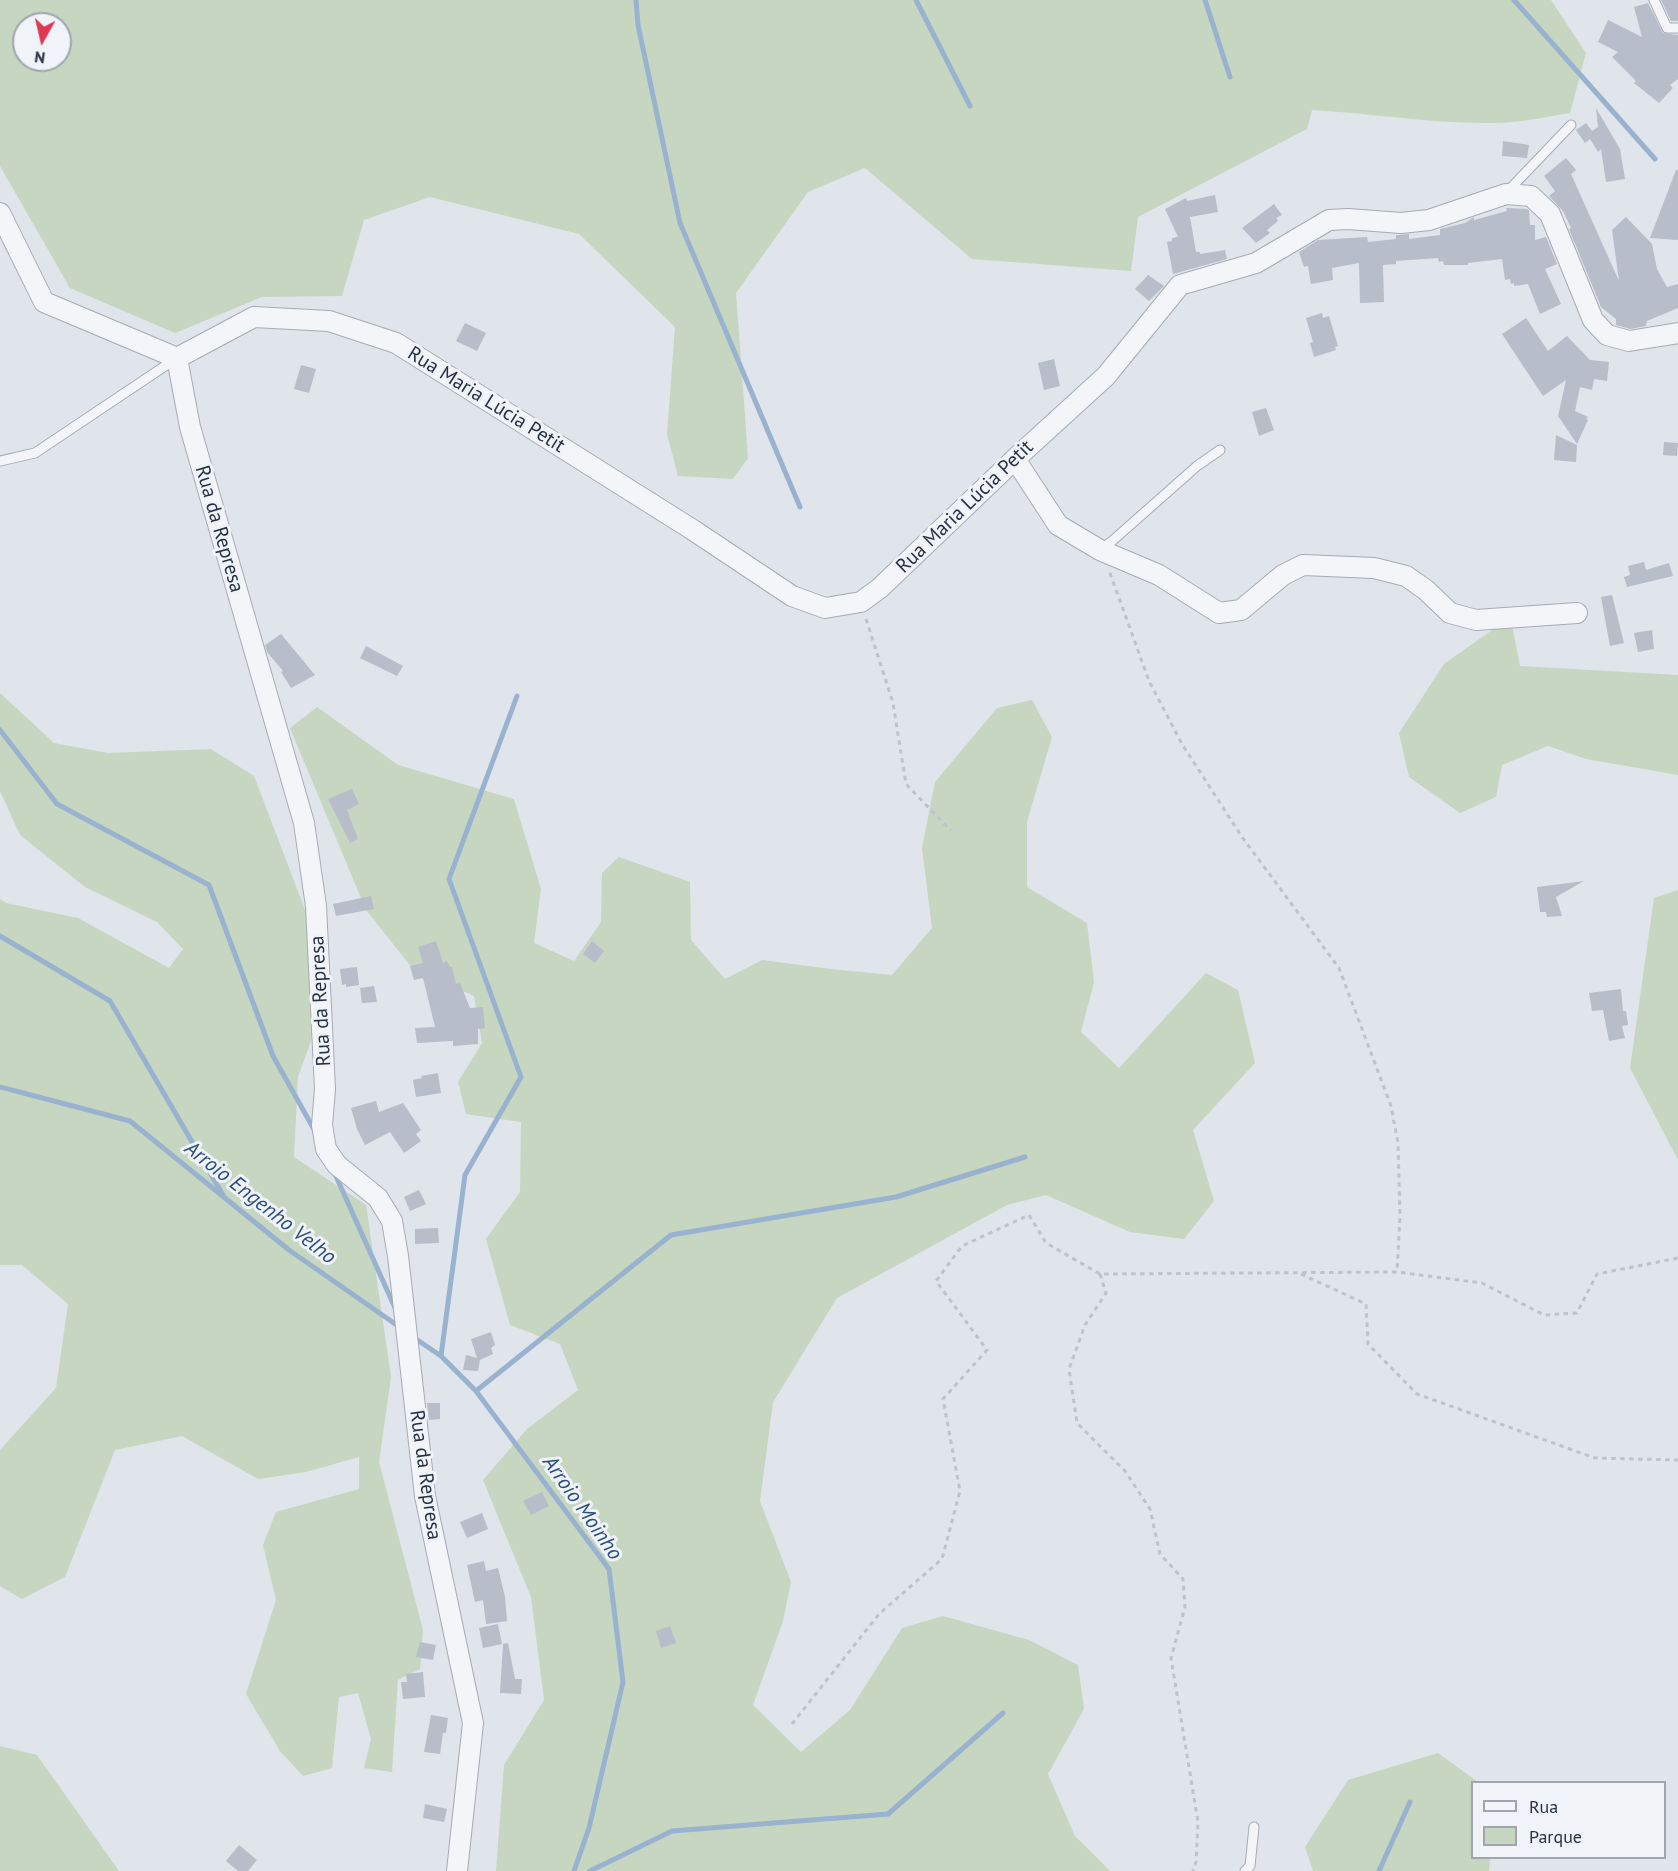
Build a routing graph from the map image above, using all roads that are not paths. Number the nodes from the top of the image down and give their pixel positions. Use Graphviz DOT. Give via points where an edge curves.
graph roads {
  1 [pos="1654,0"];
  2 [pos="1678,28"];
  3 [pos="1570,125"];
  4 [pos="1506,194"];
  5 [pos="0,213"];
  6 [pos="1678,333"];
  7 [pos="177,358"];
  8 [pos="1220,450"];
  9 [pos="1015,459"];
  10 [pos="0,461"];
  11 [pos="1100,550"];
  12 [pos="1577,613"];
  13 [pos="1254,1827"];
  14 [pos="457,1871"];
  15 [pos="1245,1871"];
  1 -- 2 [label="lane" via="1666,28"];
  3 -- 4 [label="lane"];
  4 -- 6 [label="street, Rua Maria Lúcia Petit" via="1531,196 1550,214 1593,320 1607,335 1629,340"];
  4 -- 9 [label="street, Rua Maria Lúcia Petit" via="1429,220 1329,220 1256,263 1180,285 1106,376"];
  5 -- 7 [label="street" via="44,302"];
  7 -- 9 [label="street, Rua Maria Lúcia Petit" via="254,317 329,321 396,343 792,596 825,608 861,602 880,588"];
  7 -- 10 [label="lane" via="35,453"];
  7 -- 14 [label="street, Rua da Represa" via="190,427 304,823 316,906 325,1089 322,1125 326,1149 337,1165 378,1198 392,1221 425,1497 472,1722"];
  8 -- 11 [label="lane"];
  9 -- 11 [label="street" via="1058,525"];
  11 -- 12 [label="street" via="1159,575 1219,612 1241,610 1283,575 1303,565 1374,568 1406,576 1450,613 1476,620"];
  13 -- 15 [label="lane" via="1250,1866"];
}
